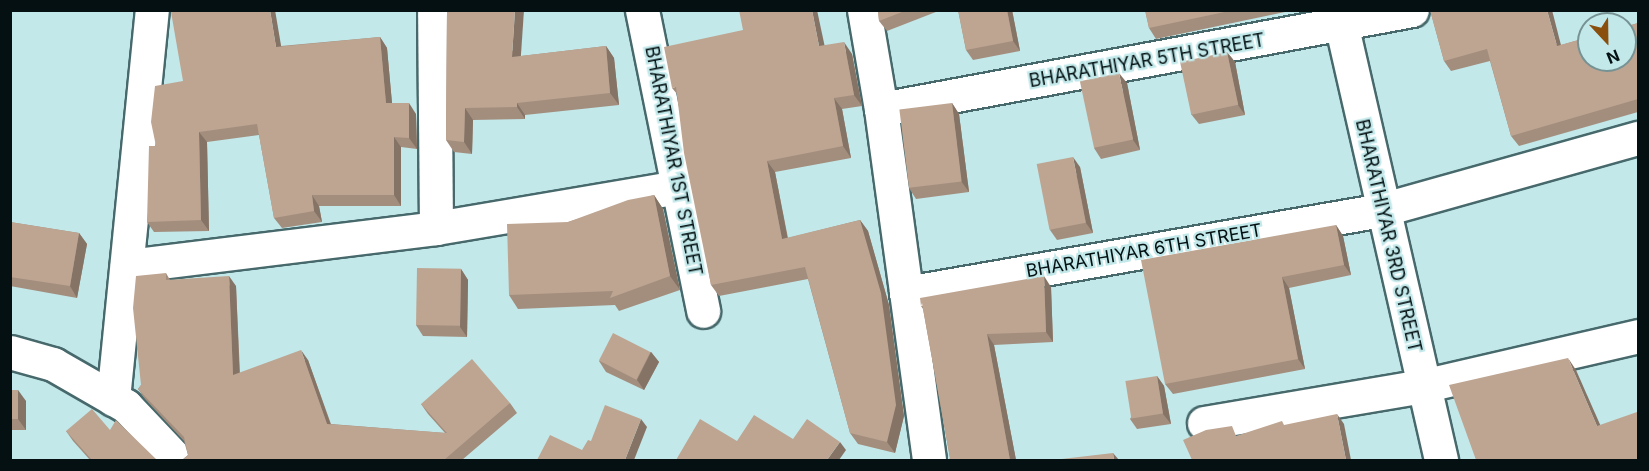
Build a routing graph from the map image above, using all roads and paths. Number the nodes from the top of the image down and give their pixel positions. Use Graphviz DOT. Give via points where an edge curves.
graph roads {
  1 [pos="152,10"];
  2 [pos="434,10"];
  3 [pos="642,10"];
  4 [pos="864,10"];
  5 [pos="1412,10"];
  6 [pos="1340,18"];
  7 [pos="881,109"];
  8 [pos="1638,138"];
  9 [pos="678,187"];
  10 [pos="1381,210"];
  11 [pos="436,228"];
  12 [pos="127,266"];
  13 [pos="906,293"];
  14 [pos="703,311"];
  15 [pos="1638,336"];
  16 [pos="10,352"];
  17 [pos="1422,386"];
  18 [pos="113,399"];
  19 [pos="1204,423"];
  20 [pos="177,460"];
  21 [pos="928,460"];
  22 [pos="1441,460"];
  1 -- 12 [label="street"];
  2 -- 11 [label="street"];
  3 -- 9 [label="street, BHARATHIYAR 1ST STREET"];
  4 -- 7 [label="street"];
  5 -- 6 [label="street, BHARATHIYAR 5TH STREET"];
  6 -- 7 [label="street, BHARATHIYAR 5TH STREET"];
  6 -- 10 [label="street, BHARATHIYAR 3RD STREET"];
  7 -- 13 [label="street"];
  8 -- 10 [label="street, BHARATHIYAR 6TH STREET"];
  9 -- 11 [label="street"];
  9 -- 14 [label="street, BHARATHIYAR 1ST STREET"];
  10 -- 13 [label="street, BHARATHIYAR 6TH STREET"];
  10 -- 17 [label="street, BHARATHIYAR 3RD STREET"];
  11 -- 12 [label="street"];
  12 -- 18 [label="street"];
  13 -- 21 [label="street"];
  15 -- 17 [label="street"];
  16 -- 18 [label="street" via="53,364"];
  17 -- 19 [label="street"];
  17 -- 22 [label="street, BHARATHIYAR 3RD STREET"];
  18 -- 20 [label="street" via="126,406"];
}
